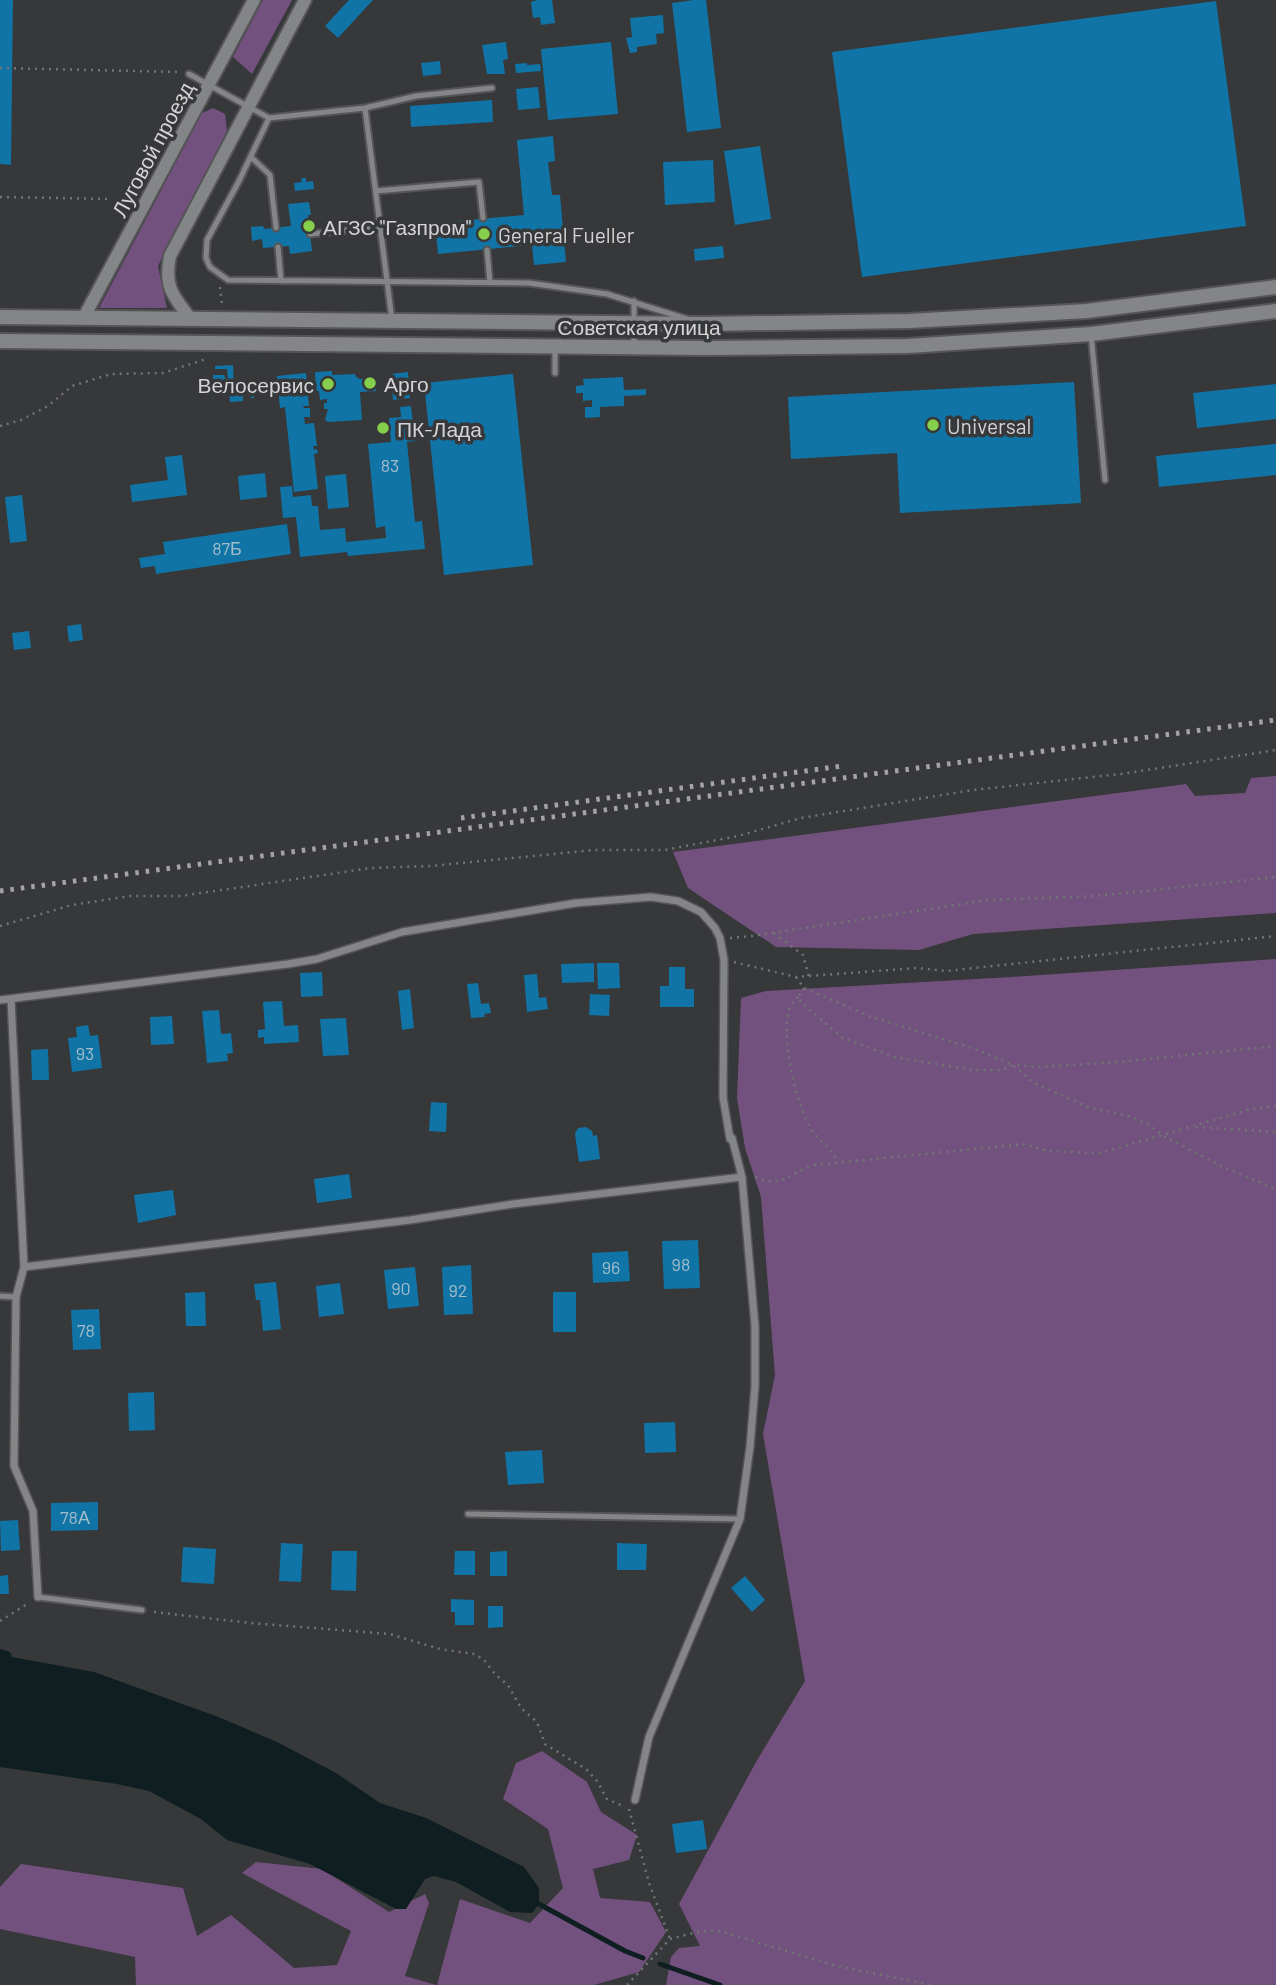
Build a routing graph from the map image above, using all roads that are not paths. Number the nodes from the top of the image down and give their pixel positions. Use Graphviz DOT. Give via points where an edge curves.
graph roads {
  1 [pos="254,0"];
  2 [pos="305,0"];
  3 [pos="189,74"];
  4 [pos="208,85"];
  5 [pos="492,89"];
  6 [pos="249,108"];
  7 [pos="365,108"];
  8 [pos="269,118"];
  9 [pos="251,157"];
  10 [pos="376,191"];
  11 [pos="483,219"];
  12 [pos="381,227"];
  13 [pos="276,228"];
  14 [pos="310,234"];
  15 [pos="278,247"];
  16 [pos="486,250"];
  17 [pos="281,281"];
  18 [pos="388,282"];
  19 [pos="491,283"];
  20 [pos="1276,287"];
  21 [pos="634,301"];
  22 [pos="1276,311"];
  23 [pos="0,317"];
  24 [pos="83,317"];
  25 [pos="190,318"];
  26 [pos="393,321"];
  27 [pos="634,324"];
  28 [pos="703,324"];
  29 [pos="1091,334"];
  30 [pos="0,341"];
  31 [pos="555,347"];
  32 [pos="634,348"];
  33 [pos="555,373"];
  34 [pos="1105,480"];
  35 [pos="12,999"];
  36 [pos="0,1000"];
  37 [pos="741,1177"];
  38 [pos="24,1267"];
  39 [pos="0,1296"];
  40 [pos="16,1297"];
  41 [pos="468,1514"];
  42 [pos="740,1519"];
  43 [pos="38,1597"];
  44 [pos="142,1610"];
  45 [pos="635,1800"];
  1 -- 4 [label="street, Луговой проезд"];
  2 -- 6 [label="street"];
  3 -- 4 [label="lane"];
  4 -- 6 [label="lane"];
  4 -- 24 [label="street, Луговой проезд"];
  5 -- 7 [label="lane" via="416,96"];
  6 -- 8 [label="lane"];
  6 -- 25 [label="street" via="170,256 167,275 172,295"];
  7 -- 8 [label="lane"];
  7 -- 10 [label="lane"];
  8 -- 9 [label="lane"];
  9 -- 13 [label="lane" via="270,175"];
  9 -- 17 [label="lane" via="207,240 206,258 219,275 236,281"];
  10 -- 11 [label="lane" via="479,182"];
  10 -- 12 [label="lane"];
  12 -- 14 [label="lane"];
  12 -- 18 [label="lane"];
  15 -- 17 [label="lane"];
  16 -- 19 [label="lane"];
  17 -- 18 [label="lane"];
  18 -- 19 [label="lane"];
  18 -- 26 [label="lane"];
  19 -- 21 [label="lane" via="561,286"];
  20 -- 28 [label="main road, Советская улица" via="1087,311 909,321"];
  21 -- 27 [label="lane"];
  21 -- 28 [label="lane"];
  22 -- 29 [label="main road, Советская улица"];
  23 -- 24 [label="main road, Советская улица"];
  24 -- 25 [label="main road, Советская улица"];
  25 -- 26 [label="main road, Советская улица"];
  26 -- 27 [label="main road, Советская улица"];
  27 -- 28 [label="main road, Советская улица"];
  27 -- 32 [label="lane"];
  29 -- 32 [label="main road, Советская улица" via="908,345"];
  29 -- 34 [label="lane"];
  30 -- 31 [label="main road, Советская улица"];
  31 -- 32 [label="main road, Советская улица"];
  31 -- 33 [label="lane"];
  35 -- 36 [label="street"];
  35 -- 37 [label="street" via="288,964 402,932 576,903 651,897 678,901 701,912 720,938 724,960 723,1097"];
  35 -- 38 [label="street"];
  37 -- 38 [label="street"];
  37 -- 42 [label="street" via="755,1326 755,1386"];
  38 -- 40 [label="street"];
  39 -- 40 [label="lane"];
  40 -- 43 [label="street" via="14,1466 33,1511"];
  41 -- 42 [label="lane"];
  42 -- 45 [label="street" via="649,1737"];
  43 -- 44 [label="lane"];
}
